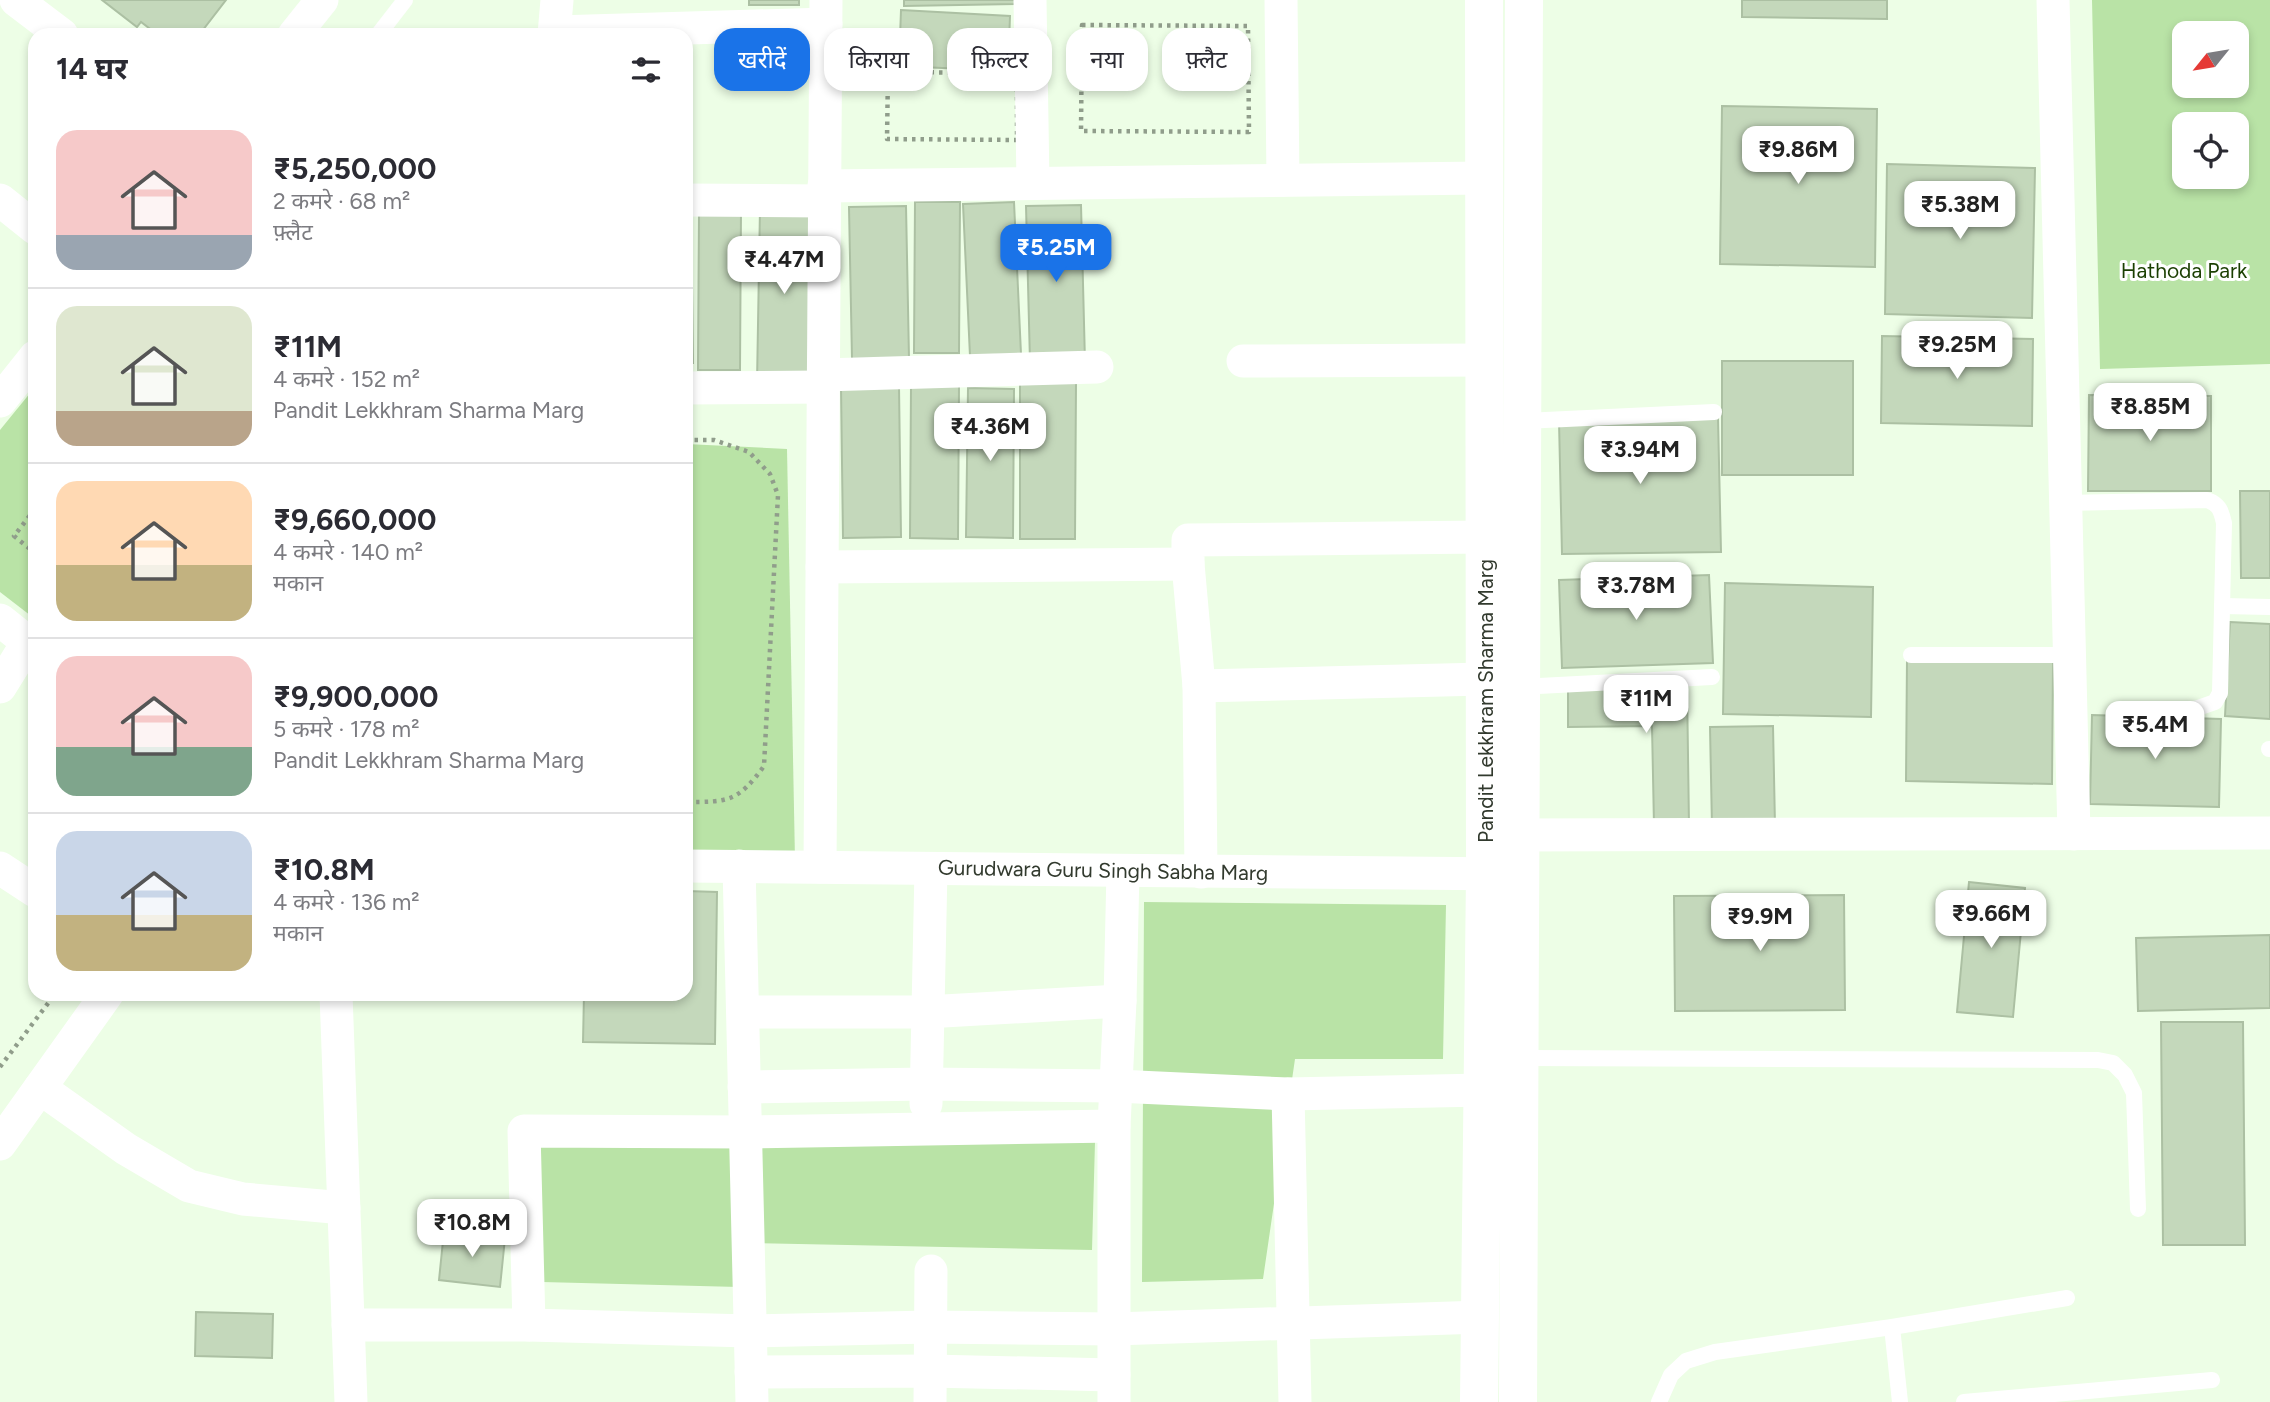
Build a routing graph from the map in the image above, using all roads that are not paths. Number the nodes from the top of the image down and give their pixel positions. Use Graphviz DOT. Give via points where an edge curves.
graph roads {
  1 [pos="16,0"];
  2 [pos="322,0"];
  3 [pos="405,0"];
  4 [pos="1030,0"];
  5 [pos="1281,0"];
  6 [pos="1484,0"];
  7 [pos="1524,0"];
  8 [pos="2053,0"];
  9 [pos="826,12"];
  10 [pos="556,22"];
  11 [pos="53,28"];
  12 [pos="300,28"];
  13 [pos="383,28"];
  14 [pos="1484,178"];
  15 [pos="1283,180"];
  16 [pos="1034,183"];
  17 [pos="824,194"];
  18 [pos="0,200"];
  19 [pos="693,200"];
  20 [pos="28,222"];
  21 [pos="1484,360"];
  22 [pos="1243,361"];
  23 [pos="28,367"];
  24 [pos="1097,367"];
  25 [pos="823,381"];
  26 [pos="693,388"];
  27 [pos="0,401"];
  28 [pos="1714,412"];
  29 [pos="1522,421"];
  30 [pos="2066,503"];
  31 [pos="1485,537"];
  32 [pos="1188,564"];
  33 [pos="822,567"];
  34 [pos="2222,606"];
  35 [pos="2270,607"];
  36 [pos="0,620"];
  37 [pos="28,643"];
  38 [pos="28,649"];
  39 [pos="1911,655"];
  40 [pos="2070,655"];
  41 [pos="1712,677"];
  42 [pos="1484,679"];
  43 [pos="1199,686"];
  44 [pos="0,687"];
  45 [pos="1521,687"];
  46 [pos="2119,710"];
  47 [pos="2270,833"];
  48 [pos="2074,834"];
  49 [pos="1520,835"];
  50 [pos="693,866"];
  51 [pos="739,866"];
  52 [pos="820,867"];
  53 [pos="0,868"];
  54 [pos="931,869"];
  55 [pos="1123,871"];
  56 [pos="1201,872"];
  57 [pos="1503,874"];
  58 [pos="28,886"];
  59 [pos="102,1001"];
  60 [pos="336,1001"];
  61 [pos="1120,1001"];
  62 [pos="743,1012"];
  63 [pos="926,1012"];
  64 [pos="1520,1058"];
  65 [pos="925,1084"];
  66 [pos="1116,1086"];
  67 [pos="744,1087"];
  68 [pos="40,1088"];
  69 [pos="1483,1090"];
  70 [pos="1288,1094"];
  71 [pos="1114,1126"];
  72 [pos="927,1129"];
  73 [pos="746,1132"];
  74 [pos="0,1144"];
  75 [pos="344,1208"];
  76 [pos="2138,1209"];
  77 [pos="931,1271"];
  78 [pos="2067,1298"];
  79 [pos="1482,1317"];
  80 [pos="1293,1324"];
  81 [pos="348,1325"];
  82 [pos="529,1325"];
  83 [pos="929,1327"];
  84 [pos="1892,1327"];
  85 [pos="1114,1329"];
  86 [pos="749,1331"];
  87 [pos="2212,1380"];
  88 [pos="752,1387"];
  89 [pos="930,1387"];
  90 [pos="1114,1388"];
  91 [pos="351,1402"];
  92 [pos="1294,1402"];
  93 [pos="1479,1402"];
  94 [pos="1518,1402"];
  95 [pos="1659,1402"];
  96 [pos="1900,1402"];
  97 [pos="1964,1402"];
  1 -- 11 [label="street"];
  2 -- 12 [label="street"];
  3 -- 13 [label="lane"];
  4 -- 16 [label="street"];
  5 -- 15 [label="street"];
  6 -- 14 [label="main road, Pandit Lekkhram Sharma Marg"];
  7 -- 29 [label="main road, Pandit Lekkhram Sharma Marg"];
  8 -- 30 [label="street"];
  9 -- 10 [label="street"];
  9 -- 17 [label="street"];
  14 -- 15 [label="street"];
  14 -- 21 [label="main road, Pandit Lekkhram Sharma Marg"];
  15 -- 16 [label="street"];
  16 -- 17 [label="street"];
  17 -- 19 [label="street"];
  17 -- 25 [label="street"];
  18 -- 20 [label="street"];
  21 -- 22 [label="street"];
  21 -- 31 [label="main road, Pandit Lekkhram Sharma Marg"];
  23 -- 27 [label="street"];
  24 -- 25 [label="street"];
  25 -- 26 [label="street"];
  25 -- 33 [label="street"];
  28 -- 29 [label="lane"];
  29 -- 45 [label="main road, Pandit Lekkhram Sharma Marg"];
  30 -- 34 [label="lane" via="2216,503 2224,523"];
  30 -- 40 [label="street"];
  31 -- 32 [label="street" via="1188,540"];
  31 -- 42 [label="main road, Pandit Lekkhram Sharma Marg"];
  32 -- 33 [label="street"];
  32 -- 43 [label="street"];
  33 -- 52 [label="street"];
  34 -- 35 [label="lane"];
  34 -- 46 [label="lane" via="2220,693 2215,702 2195,709"];
  36 -- 37 [label="street"];
  38 -- 44 [label="street"];
  39 -- 40 [label="lane"];
  40 -- 48 [label="street"];
  41 -- 45 [label="lane"];
  42 -- 43 [label="street"];
  42 -- 57 [label="main road, Pandit Lekkhram Sharma Marg"];
  43 -- 56 [label="street"];
  45 -- 49 [label="main road, Pandit Lekkhram Sharma Marg"];
  47 -- 48 [label="street"];
  48 -- 49 [label="street"];
  49 -- 57 [label="main road, Pandit Lekkhram Sharma Marg"];
  50 -- 51 [label="street, Gurudwara Guru Singh Sabha Marg"];
  51 -- 52 [label="street, Gurudwara Guru Singh Sabha Marg"];
  51 -- 62 [label="street"];
  52 -- 54 [label="street, Gurudwara Guru Singh Sabha Marg"];
  53 -- 58 [label="street"];
  54 -- 55 [label="street, Gurudwara Guru Singh Sabha Marg"];
  54 -- 63 [label="street"];
  55 -- 56 [label="street, Gurudwara Guru Singh Sabha Marg"];
  55 -- 61 [label="street"];
  56 -- 57 [label="street, Gurudwara Guru Singh Sabha Marg"];
  57 -- 64 [label="main road, Pandit Lekkhram Sharma Marg"];
  57 -- 69 [label="main road, Pandit Lekkhram Sharma Marg"];
  59 -- 68 [label="street"];
  60 -- 75 [label="street"];
  61 -- 63 [label="street"];
  61 -- 66 [label="street"];
  62 -- 63 [label="street"];
  62 -- 67 [label="street"];
  63 -- 65 [label="street"];
  64 -- 76 [label="lane" via="2113,1063 2134,1093"];
  64 -- 94 [label="main road, Pandit Lekkhram Sharma Marg"];
  65 -- 66 [label="street"];
  65 -- 67 [label="street"];
  65 -- 72 [label="street"];
  66 -- 70 [label="street"];
  66 -- 71 [label="street"];
  67 -- 73 [label="street"];
  68 -- 74 [label="street"];
  68 -- 75 [label="street" via="126,1149 189,1186 243,1199"];
  69 -- 70 [label="street"];
  69 -- 79 [label="main road, Pandit Lekkhram Sharma Marg"];
  70 -- 80 [label="street"];
  71 -- 72 [label="street"];
  71 -- 85 [label="street"];
  72 -- 73 [label="street"];
  73 -- 82 [label="street" via="524,1131"];
  73 -- 86 [label="street"];
  75 -- 81 [label="street"];
  77 -- 83 [label="street"];
  78 -- 84 [label="lane"];
  79 -- 80 [label="street"];
  79 -- 93 [label="main road, Pandit Lekkhram Sharma Marg"];
  80 -- 85 [label="street"];
  80 -- 92 [label="street"];
  81 -- 82 [label="street"];
  81 -- 91 [label="street"];
  82 -- 86 [label="street"];
  83 -- 85 [label="street"];
  83 -- 86 [label="street"];
  83 -- 89 [label="street"];
  84 -- 95 [label="lane" via="1715,1352 1686,1361 1671,1375"];
  84 -- 96 [label="lane"];
  85 -- 90 [label="street"];
  86 -- 88 [label="street"];
  87 -- 97 [label="lane"];
  88 -- 89 [label="street"];
  89 -- 90 [label="street"];
}
